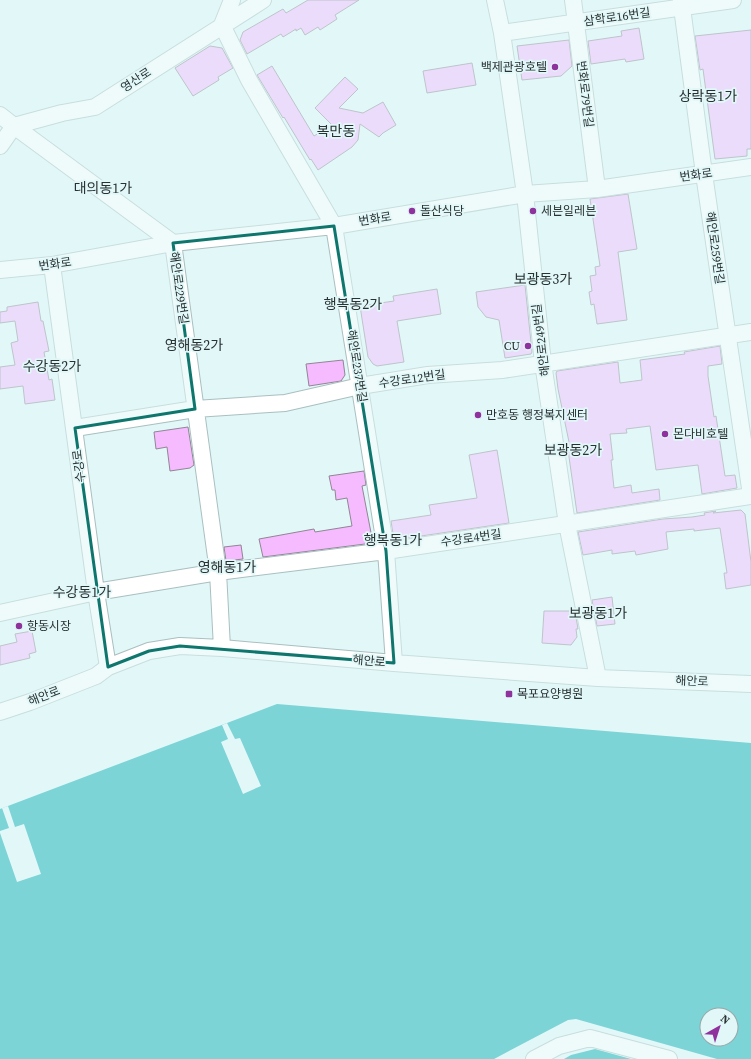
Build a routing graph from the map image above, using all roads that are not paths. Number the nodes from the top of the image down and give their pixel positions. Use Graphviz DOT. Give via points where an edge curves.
graph roads {
  1 [pos="232,0"];
  2 [pos="263,0"];
  3 [pos="495,0"];
  4 [pos="573,0"];
  5 [pos="733,0"];
  6 [pos="682,4"];
  7 [pos="577,23"];
  8 [pos="222,25"];
  9 [pos="502,33"];
  10 [pos="0,115"];
  11 [pos="14,126"];
  12 [pos="0,146"];
  13 [pos="751,167"];
  14 [pos="704,174"];
  15 [pos="597,189"];
  16 [pos="524,194"];
  17 [pos="334,226"];
  18 [pos="173,243"];
  19 [pos="52,265"];
  20 [pos="0,270"];
  21 [pos="751,332"];
  22 [pos="728,336"];
  23 [pos="544,364"];
  24 [pos="360,386"];
  25 [pos="195,409"];
  26 [pos="75,428"];
  27 [pos="751,495"];
  28 [pos="567,524"];
  29 [pos="386,551"];
  30 [pos="218,572"];
  31 [pos="96,592"];
  32 [pos="0,613"];
  33 [pos="222,648"];
  34 [pos="394,663"];
  35 [pos="108,667"];
  36 [pos="598,678"];
  37 [pos="751,684"];
  38 [pos="0,712"];
  39 [pos="534,1059"];
  40 [pos="669,1059"];
  1 -- 8 [label="street"];
  2 -- 8 [label="street, 영산로"];
  3 -- 9 [label="street, 해안로249번길"];
  4 -- 7 [label="street, 번화로79번길"];
  5 -- 6 [label="street, 삼학로16번길"];
  6 -- 7 [label="street, 삼학로16번길"];
  6 -- 14 [label="street, 해안로259번길"];
  7 -- 9 [label="street, 삼학로16번길"];
  7 -- 15 [label="street, 번화로79번길"];
  8 -- 11 [label="street, 영산로" via="95,107"];
  8 -- 17 [label="street, 해안로237번길" via="249,80"];
  9 -- 16 [label="street, 해안로249번길"];
  10 -- 11 [label="street"];
  11 -- 12 [label="street"];
  11 -- 18 [label="street, 해안로229번길"];
  13 -- 14 [label="street, 번화로"];
  14 -- 15 [label="street, 번화로"];
  14 -- 22 [label="street, 해안로259번길"];
  15 -- 16 [label="street, 번화로"];
  16 -- 17 [label="street, 번화로"];
  16 -- 23 [label="street, 해안로249번길"];
  17 -- 18 [label="street, 번화로"];
  17 -- 24 [label="street, 해안로237번길"];
  18 -- 19 [label="street, 번화로"];
  18 -- 25 [label="street, 해안로229번길"];
  19 -- 20 [label="street, 번화로"];
  19 -- 26 [label="street, 수강로"];
  21 -- 22 [label="street, 수강로12번길"];
  22 -- 23 [label="street, 수강로12번길"];
  22 -- 27 [label="street, 해안로259번길"];
  23 -- 24 [label="street, 수강로12번길" via="502,370 428,375"];
  23 -- 28 [label="street, 해안로249번길"];
  24 -- 25 [label="street, 수강로12번길" via="284,403"];
  24 -- 29 [label="street, 해안로237번길"];
  25 -- 26 [label="street, 수강로12번길"];
  25 -- 30 [label="street, 해안로229번길"];
  26 -- 31 [label="street, 수강로"];
  27 -- 28 [label="street, 수강로4번길"];
  28 -- 29 [label="street, 수강로4번길"];
  28 -- 36 [label="street, 해안로249번길"];
  29 -- 30 [label="street, 수강로4번길"];
  29 -- 34 [label="street, 해안로237번길"];
  30 -- 31 [label="street, 수강로4번길"];
  30 -- 33 [label="street, 해안로229번길"];
  31 -- 32 [label="street, 수강로4번길"];
  31 -- 35 [label="street, 수강로"];
  33 -- 34 [label="street, 해안로"];
  33 -- 35 [label="street, 해안로" via="180,646 149,651"];
  34 -- 36 [label="street, 해안로"];
  35 -- 38 [label="street, 해안로" via="96,676"];
  36 -- 37 [label="street, 해안로"];
  39 -- 40 [label="street" via="559,1046 590,1038"];
}
